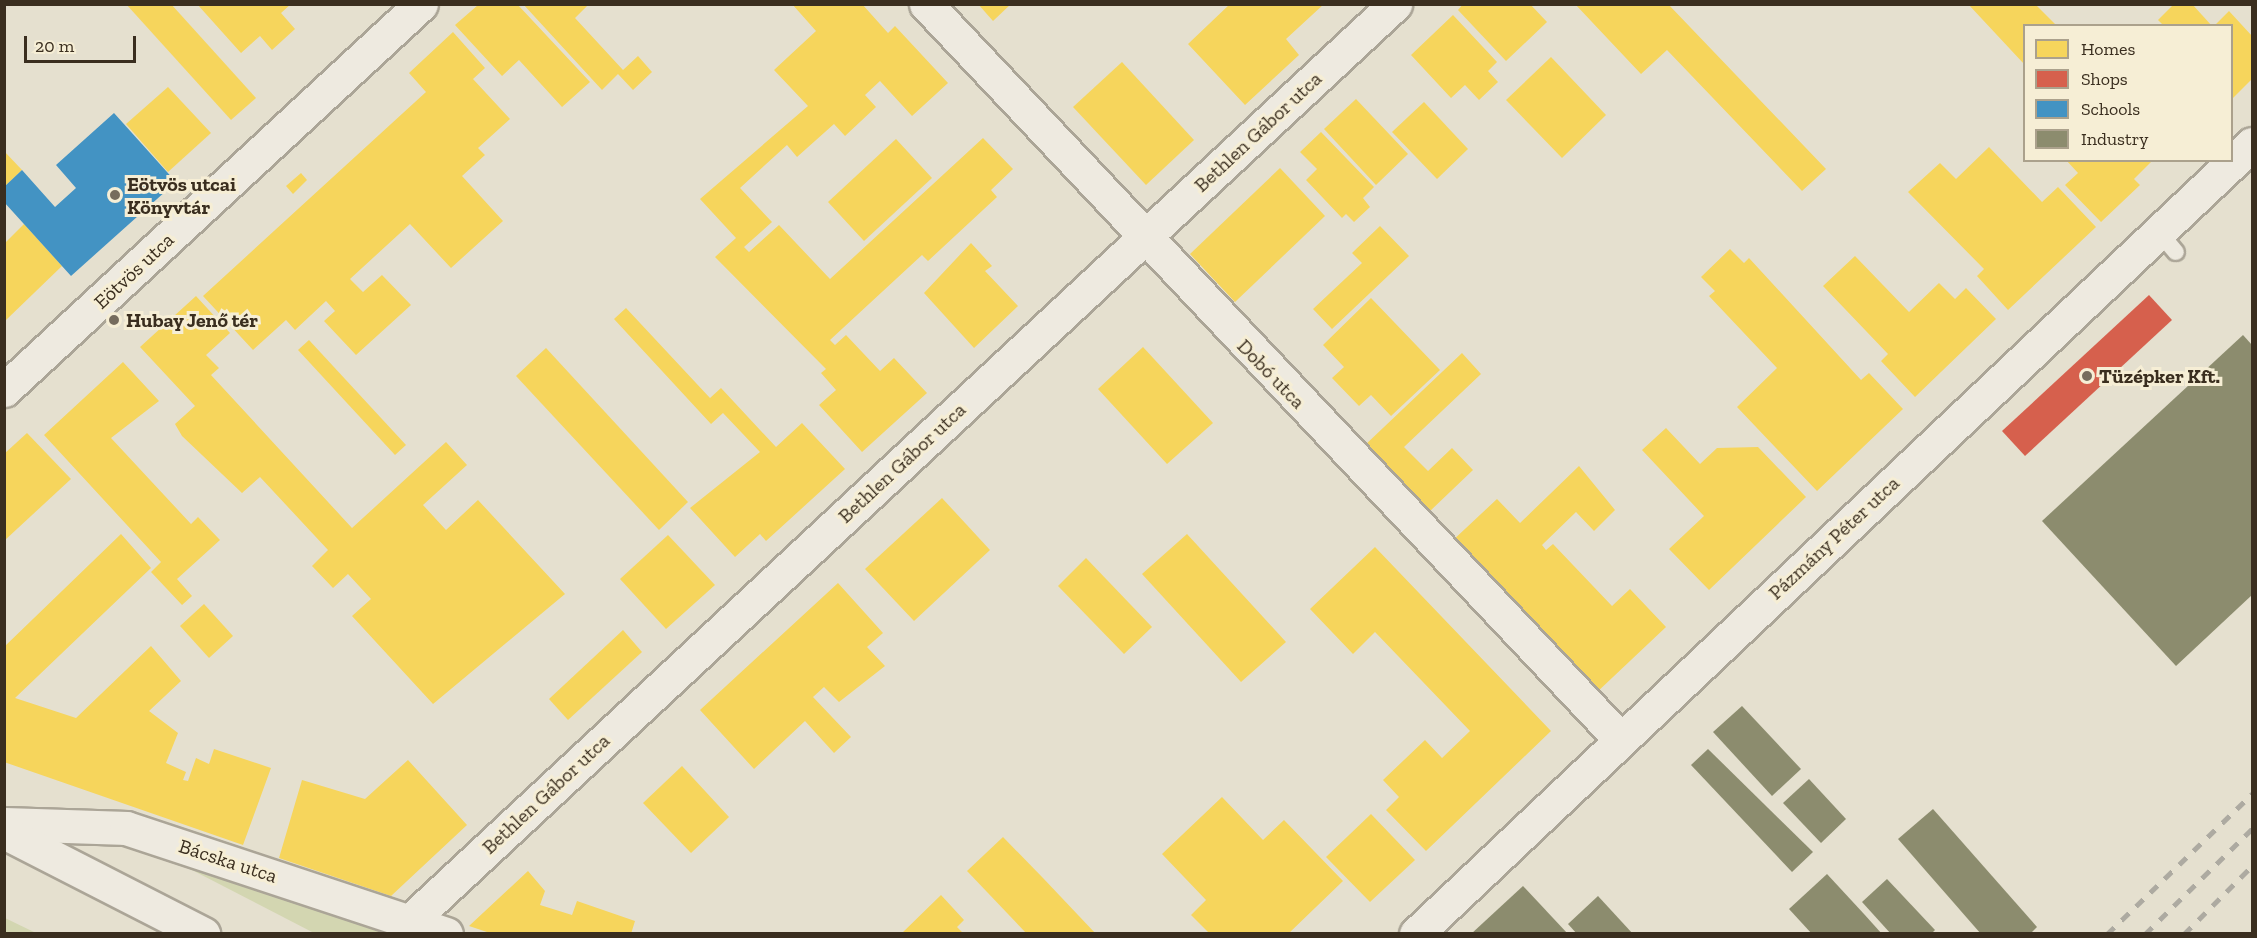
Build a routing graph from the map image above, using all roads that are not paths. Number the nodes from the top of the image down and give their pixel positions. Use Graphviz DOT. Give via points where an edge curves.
graph roads {
  1 [pos="422,4"];
  2 [pos="926,4"];
  3 [pos="1395,4"];
  4 [pos="2253,144"];
  5 [pos="1142,239"];
  6 [pos="4,390"];
  7 [pos="1620,739"];
  8 [pos="9,836"];
  9 [pos="410,921"];
  10 [pos="203,933"];
  11 [pos="446,933"];
  12 [pos="1416,933"];
  1 -- 6 [label="street, Eötvös utca"];
  2 -- 5 [label="street, Dobó utca"];
  3 -- 5 [label="street, Bethlen Gábor utca"];
  4 -- 7 [label="street, Pázmány Péter utca" via="2167,242"];
  5 -- 7 [label="street, Dobó utca"];
  5 -- 9 [label="street, Bethlen Gábor utca"];
  7 -- 12 [label="street, Pázmány Péter utca"];
  8 -- 9 [label="street, Bácska utca" via="126,828"];
  8 -- 10 [label="street"];
  9 -- 11 [label="street, Bácska utca"];
}
